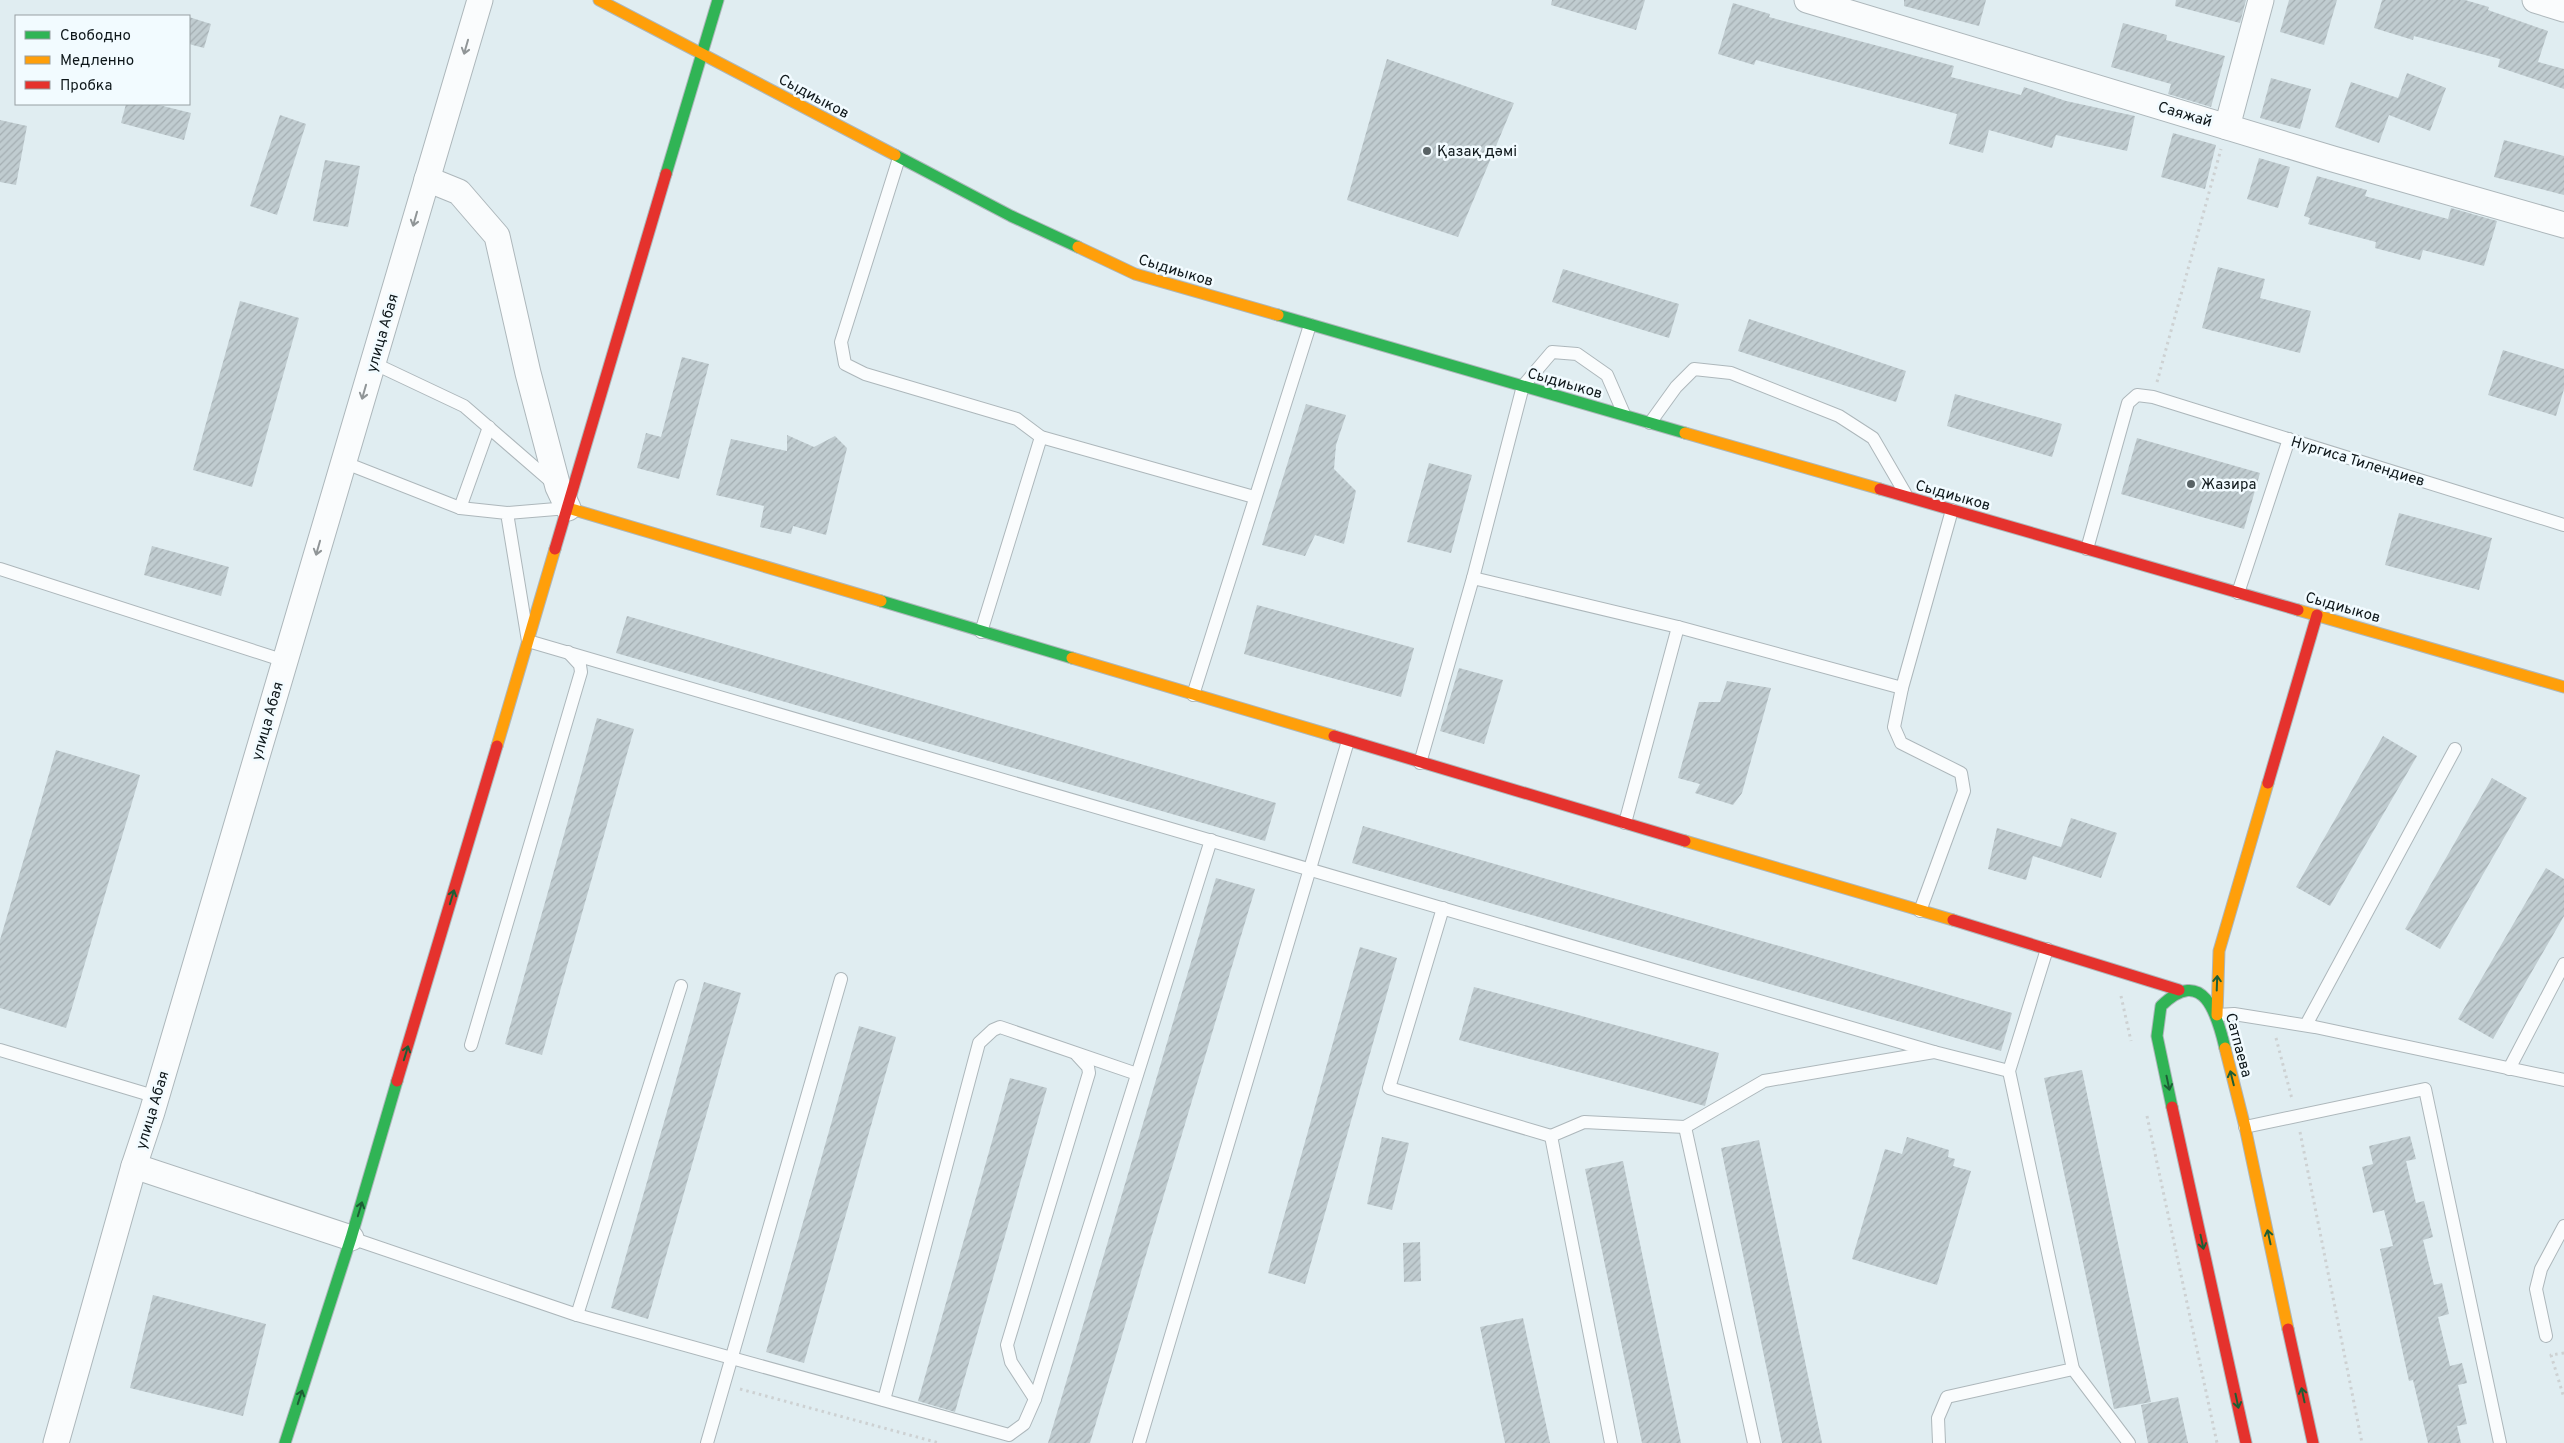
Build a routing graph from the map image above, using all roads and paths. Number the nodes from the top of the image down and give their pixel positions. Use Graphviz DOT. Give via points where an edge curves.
graph roads {
  1 [pos="480,0"];
  2 [pos="599,0"];
  3 [pos="718,0"];
  4 [pos="1807,0"];
  5 [pos="2261,0"];
  6 [pos="2535,0"];
  7 [pos="2564,9"];
  8 [pos="703,54"];
  9 [pos="2227,127"];
  10 [pos="899,158"];
  11 [pos="427,179"];
  12 [pos="2564,225"];
  13 [pos="1310,325"];
  14 [pos="373,363"];
  15 [pos="1522,386"];
  16 [pos="2153,397"];
  17 [pos="1625,416"];
  18 [pos="1650,423"];
  19 [pos="489,427"];
  20 [pos="1042,437"];
  21 [pos="2289,439"];
  22 [pos="344,462"];
  23 [pos="1254,497"];
  24 [pos="563,498"];
  25 [pos="1907,498"];
  26 [pos="460,508"];
  27 [pos="1952,510"];
  28 [pos="507,513"];
  29 [pos="2564,525"];
  30 [pos="2087,549"];
  31 [pos="0,569"];
  32 [pos="1473,578"];
  33 [pos="2238,593"];
  34 [pos="2317,615"];
  35 [pos="1678,627"];
  36 [pos="981,632"];
  37 [pos="528,641"];
  38 [pos="568,652"];
  39 [pos="285,661"];
  40 [pos="2564,687"];
  41 [pos="1902,688"];
  42 [pos="1193,695"];
  43 [pos="1348,741"];
  44 [pos="2456,749"];
  45 [pos="1420,763"];
  46 [pos="1624,824"];
  47 [pos="1211,840"];
  48 [pos="1310,869"];
  49 [pos="1443,908"];
  50 [pos="1920,911"];
  51 [pos="2047,949"];
  52 [pos="2219,951"];
  53 [pos="2564,964"];
  54 [pos="2207,968"];
  55 [pos="2118,969"];
  56 [pos="841,979"];
  57 [pos="2198,980"];
  58 [pos="681,986"];
  59 [pos="2183,990"];
  60 [pos="2142,993"];
  61 [pos="2149,1006"];
  62 [pos="2217,1015"];
  63 [pos="2271,1020"];
  64 [pos="2306,1025"];
  65 [pos="2157,1036"];
  66 [pos="471,1045"];
  67 [pos="2132,1045"];
  68 [pos="0,1050"];
  69 [pos="1934,1052"];
  70 [pos="1076,1053"];
  71 [pos="2509,1069"];
  72 [pos="2009,1072"];
  73 [pos="1137,1074"];
  74 [pos="2564,1080"];
  75 [pos="157,1097"];
  76 [pos="2146,1113"];
  77 [pos="2297,1116"];
  78 [pos="1686,1127"];
  79 [pos="2245,1127"];
  80 [pos="1551,1136"];
  81 [pos="134,1166"];
  82 [pos="2564,1226"];
  83 [pos="351,1238"];
  84 [pos="577,1315"];
  85 [pos="2546,1336"];
  86 [pos="2564,1353"];
  87 [pos="732,1358"];
  88 [pos="2073,1369"];
  89 [pos="725,1384"];
  90 [pos="2564,1398"];
  91 [pos="1035,1399"];
  92 [pos="884,1400"];
  93 [pos="56,1443"];
  94 [pos="285,1443"];
  95 [pos="707,1443"];
  96 [pos="939,1443"];
  97 [pos="1138,1443"];
  98 [pos="1611,1443"];
  99 [pos="1754,1443"];
  100 [pos="1939,1443"];
  101 [pos="2129,1443"];
  102 [pos="2217,1443"];
  103 [pos="2246,1443"];
  104 [pos="2313,1443"];
  105 [pos="2362,1443"];
  106 [pos="2500,1443"];
  1 -- 11 [label="street, улица Абая, one-way"];
  2 -- 8 [label="street, Сыдиыков"];
  3 -- 8 [label="street"];
  4 -- 9 [label="street, Саяжай"];
  5 -- 9 [label="street"];
  6 -- 7 [label="street"];
  8 -- 10 [label="street, Сыдиыков"];
  8 -- 24 [label="street"];
  9 -- 12 [label="street, Саяжай"];
  9 -- 16 [label="path"];
  10 -- 13 [label="street, Сыдиыков" via="1135,274"];
  10 -- 20 [label="lane" via="841,342 845,364 864,374 1016,419"];
  11 -- 14 [label="street, улица Абая, one-way"];
  11 -- 24 [label="street" via="459,192 497,236 528,373"];
  13 -- 15 [label="street, Сыдиыков"];
  13 -- 23 [label="lane"];
  14 -- 19 [label="lane" via="464,406"];
  14 -- 22 [label="street, улица Абая, one-way"];
  15 -- 17 [label="street, Сыдиыков"];
  15 -- 17 [label="lane" via="1552,352 1577,354 1607,375"];
  15 -- 32 [label="lane"];
  16 -- 21 [label="lane, Нургиса Тилендиев"];
  16 -- 30 [label="lane" via="2137,395 2128,403"];
  17 -- 18 [label="street, Сыдиыков"];
  18 -- 25 [label="street, Сыдиыков"];
  18 -- 25 [label="lane" via="1676,387 1694,369 1731,372 1840,416 1873,438"];
  19 -- 24 [label="lane"];
  19 -- 26 [label="lane"];
  20 -- 23 [label="lane"];
  20 -- 36 [label="lane"];
  21 -- 29 [label="lane, Нургиса Тилендиев"];
  21 -- 33 [label="lane"];
  22 -- 26 [label="lane"];
  22 -- 39 [label="street, улица Абая, one-way"];
  23 -- 42 [label="lane"];
  24 -- 28 [label="lane"];
  24 -- 36 [label="street, Сатпаева"];
  24 -- 37 [label="street"];
  25 -- 27 [label="street, Сыдиыков"];
  26 -- 28 [label="lane"];
  27 -- 30 [label="street, Сыдиыков"];
  27 -- 41 [label="lane"];
  28 -- 37 [label="lane"];
  30 -- 33 [label="street, Сыдиыков"];
  31 -- 39 [label="lane"];
  32 -- 35 [label="lane"];
  32 -- 45 [label="lane"];
  33 -- 34 [label="street, Сыдиыков"];
  34 -- 40 [label="street, Сыдиыков"];
  34 -- 52 [label="street"];
  35 -- 41 [label="lane"];
  35 -- 46 [label="lane"];
  36 -- 42 [label="street, Сатпаева"];
  37 -- 38 [label="lane"];
  83 -- 37 [label="street, one-way"];
  38 -- 47 [label="lane"];
  38 -- 66 [label="lane" via="580,665 581,672"];
  39 -- 75 [label="street, улица Абая"];
  41 -- 50 [label="lane" via="1894,727 1901,744 1961,772 1964,791"];
  42 -- 43 [label="street, Сатпаева"];
  43 -- 45 [label="street, Сатпаева"];
  43 -- 48 [label="lane"];
  44 -- 64 [label="lane"];
  45 -- 46 [label="street, Сатпаева"];
  46 -- 50 [label="street, Сатпаева"];
  47 -- 48 [label="lane"];
  47 -- 73 [label="lane"];
  48 -- 49 [label="lane"];
  48 -- 97 [label="lane"];
  49 -- 69 [label="lane"];
  49 -- 80 [label="lane" via="1389,1088"];
  50 -- 51 [label="street, Сатпаева"];
  51 -- 55 [label="street, Сатпаева"];
  51 -- 72 [label="lane"];
  52 -- 54 [label="street"];
  62 -- 52 [label="street, one-way"];
  53 -- 71 [label="lane"];
  55 -- 59 [label="street, Сатпаева"];
  55 -- 60 [label="street"];
  55 -- 67 [label="path"];
  56 -- 87 [label="lane"];
  57 -- 59 [label="street"];
  58 -- 84 [label="lane"];
  59 -- 62 [label="street, Сатпаева" via="2199,995"];
  59 -- 65 [label="street" via="2161,1006"];
  61 -- 65 [label="street"];
  62 -- 63 [label="lane" via="2234,1014"];
  79 -- 62 [label="street, Сатпаева, one-way"];
  63 -- 64 [label="lane"];
  63 -- 77 [label="path"];
  64 -- 71 [label="lane"];
  65 -- 103 [label="street, one-way"];
  68 -- 75 [label="lane"];
  69 -- 72 [label="lane"];
  69 -- 78 [label="lane" via="1764,1081"];
  70 -- 73 [label="lane"];
  70 -- 91 [label="lane" via="1089,1073 1007,1345 1011,1362"];
  70 -- 92 [label="lane" via="1000,1027 978,1043"];
  71 -- 74 [label="lane"];
  72 -- 88 [label="lane"];
  73 -- 91 [label="lane"];
  75 -- 81 [label="street, улица Абая"];
  76 -- 102 [label="path"];
  77 -- 79 [label="lane"];
  77 -- 105 [label="path"];
  77 -- 106 [label="lane" via="2425,1089"];
  78 -- 80 [label="lane" via="1584,1122"];
  78 -- 99 [label="lane"];
  104 -- 79 [label="street, Сатпаева, one-way"];
  80 -- 98 [label="lane"];
  81 -- 83 [label="street"];
  81 -- 93 [label="street, улица Абая"];
  82 -- 85 [label="lane" via="2541,1269 2536,1289"];
  83 -- 84 [label="lane"];
  94 -- 83 [label="street, one-way"];
  84 -- 87 [label="lane"];
  86 -- 90 [label="path" via="2551,1355"];
  87 -- 89 [label="lane"];
  87 -- 92 [label="lane"];
  88 -- 100 [label="lane" via="1947,1397 1938,1418"];
  88 -- 101 [label="lane"];
  89 -- 95 [label="lane"];
  89 -- 96 [label="path"];
  91 -- 92 [label="lane" via="1024,1424 1009,1435"];
}
